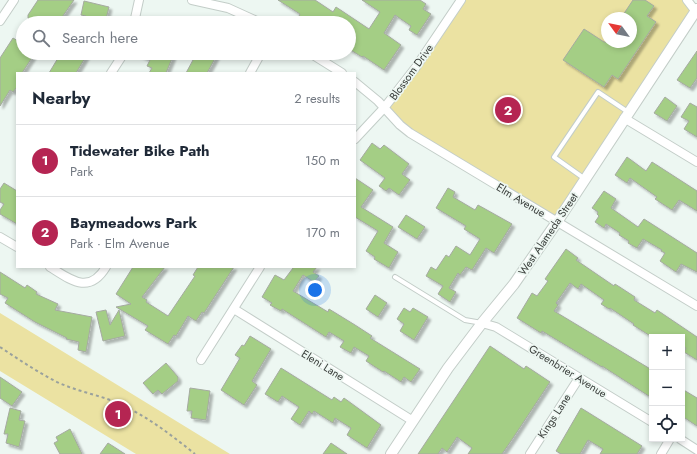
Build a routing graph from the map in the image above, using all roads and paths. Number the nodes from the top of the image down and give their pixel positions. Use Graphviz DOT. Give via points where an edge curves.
graph roads {
  1 [pos="14,0"];
  2 [pos="139,0"];
  3 [pos="192,0"];
  4 [pos="461,0"];
  5 [pos="687,0"];
  6 [pos="696,11"];
  7 [pos="136,16"];
  8 [pos="246,16"];
  9 [pos="0,21"];
  10 [pos="119,60"];
  11 [pos="257,60"];
  12 [pos="321,60"];
  13 [pos="112,72"];
  14 [pos="251,72"];
  15 [pos="340,72"];
  16 [pos="356,83"];
  17 [pos="384,108"];
  18 [pos="626,115"];
  19 [pos="356,138"];
  20 [pos="697,162"];
  21 [pos="585,179"];
  22 [pos="557,222"];
  23 [pos="0,237"];
  24 [pos="16,246"];
  25 [pos="52,268"];
  26 [pos="105,268"];
  27 [pos="259,268"];
  28 [pos="395,277"];
  29 [pos="697,306"];
  30 [pos="234,309"];
  31 [pos="482,323"];
  32 [pos="0,347"];
  33 [pos="201,360"];
  34 [pos="579,378"];
  35 [pos="649,420"];
  36 [pos="413,421"];
  37 [pos="668,442"];
  38 [pos="685,442"];
  39 [pos="697,450"];
  40 [pos="195,454"];
  41 [pos="392,454"];
  42 [pos="530,454"];
  43 [pos="661,454"];
  1 -- 9 [label="street"];
  2 -- 7 [label="street"];
  3 -- 8 [label="street" via="228,8"];
  4 -- 17 [label="street, Blossom Drive" via="416,67"];
  5 -- 6 [label="street"];
  6 -- 18 [label="street, West Alameda Street"];
  10 -- 13 [label="street"];
  11 -- 14 [label="street"];
  12 -- 15 [label="street"];
  16 -- 17 [label="street, Elm Avenue"];
  17 -- 19 [label="street, Blossom Drive"];
  17 -- 22 [label="street, Elm Avenue" via="410,133"];
  18 -- 20 [label="street"];
  18 -- 21 [label="street, West Alameda Street"];
  18 -- 21 [label="lane" via="598,92 554,157"];
  21 -- 22 [label="street, West Alameda Street"];
  22 -- 29 [label="street, Elm Avenue"];
  22 -- 31 [label="street, West Alameda Street" via="514,284"];
  23 -- 24 [label="street"];
  25 -- 26 [label="street" via="83,284 94,280"];
  27 -- 30 [label="street"];
  28 -- 31 [label="lane" via="465,320"];
  30 -- 33 [label="street"];
  30 -- 36 [label="street, Eleni Lane"];
  31 -- 34 [label="street, Greenbrier Avenue" via="496,327"];
  31 -- 36 [label="street, West Alameda Street"];
  32 -- 40 [label="path" via="57,382 132,410"];
  34 -- 35 [label="street, Greenbrier Avenue"];
  34 -- 42 [label="street, Kings Lane"];
  36 -- 41 [label="street, West Alameda Street"];
  37 -- 43 [label="street"];
  38 -- 39 [label="street"];
}
